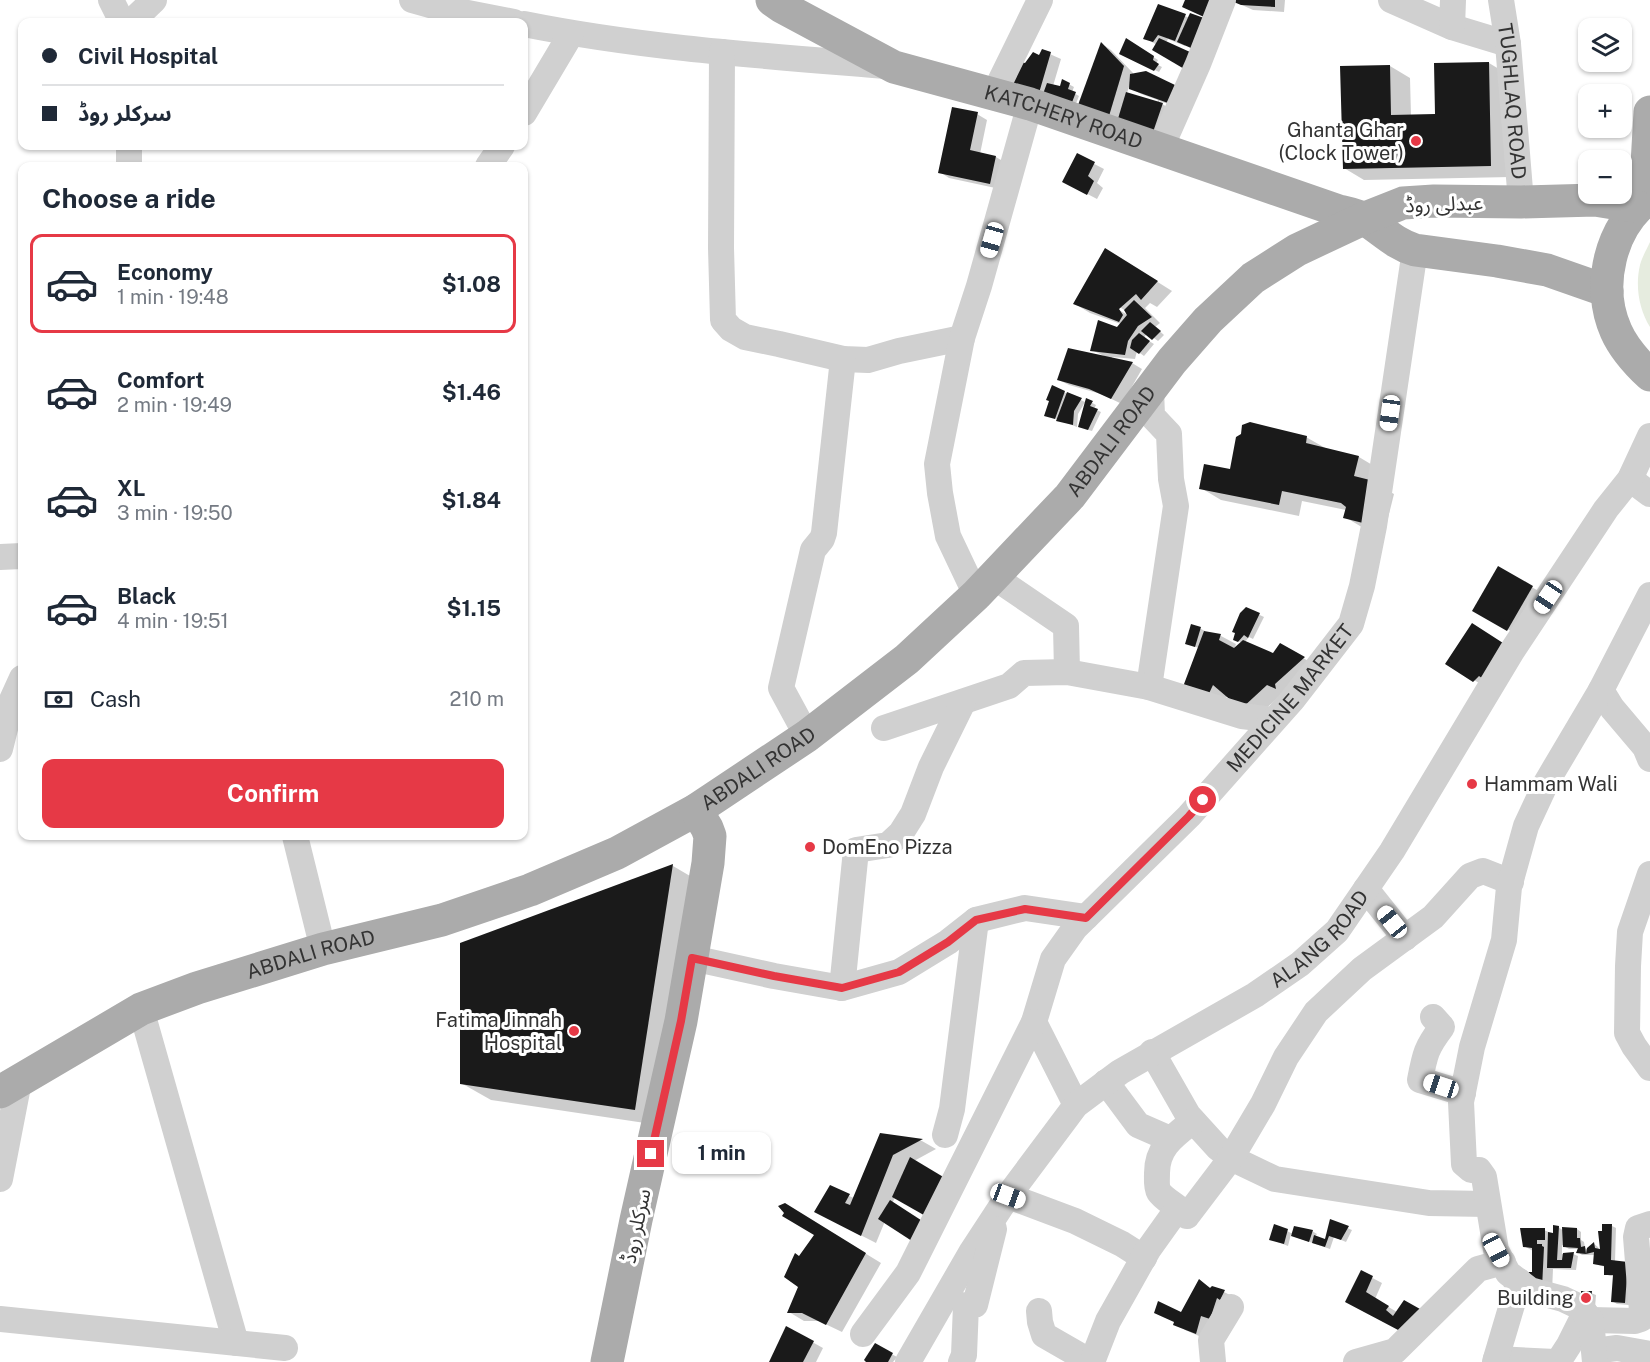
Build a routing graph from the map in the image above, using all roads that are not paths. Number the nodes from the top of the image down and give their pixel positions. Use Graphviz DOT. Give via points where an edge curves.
graph roads {
  1 [pos="111,0"];
  2 [pos="154,0"];
  3 [pos="412,0"];
  4 [pos="772,0"];
  5 [pos="1040,0"];
  6 [pos="1223,0"];
  7 [pos="1391,0"];
  8 [pos="1453,0"];
  9 [pos="1501,0"];
  10 [pos="806,9"];
  11 [pos="120,18"];
  12 [pos="135,18"];
  13 [pos="493,18"];
  14 [pos="528,25"];
  15 [pos="1452,27"];
  16 [pos="571,34"];
  17 [pos="1508,44"];
  18 [pos="722,52"];
  19 [pos="894,67"];
  20 [pos="994,94"];
  21 [pos="1030,104"];
  22 [pos="528,106"];
  23 [pos="1650,112"];
  24 [pos="1160,150"];
  25 [pos="1645,201"];
  26 [pos="1521,202"];
  27 [pos="1365,218"];
  28 [pos="1415,250"];
  29 [pos="1607,291"];
  30 [pos="962,338"];
  31 [pos="843,359"];
  32 [pos="1650,375"];
  33 [pos="1151,389"];
  34 [pos="1650,436"];
  35 [pos="1640,486"];
  36 [pos="18,556"];
  37 [pos="0,557"];
  38 [pos="985,586"];
  39 [pos="1650,595"];
  40 [pos="1067,672"];
  41 [pos="18,687"];
  42 [pos="1149,687"];
  43 [pos="1601,690"];
  44 [pos="963,702"];
  45 [pos="1274,720"];
  46 [pos="884,728"];
  47 [pos="807,736"];
  48 [pos="0,749"];
  49 [pos="1650,759"];
  50 [pos="696,810"];
  51 [pos="296,840"];
  52 [pos="1650,874"];
  53 [pos="1511,882"];
  54 [pos="1366,889"];
  55 [pos="1086,918"];
  56 [pos="976,920"];
  57 [pos="1405,938"];
  58 [pos="323,949"];
  59 [pos="692,958"];
  60 [pos="842,988"];
  61 [pos="141,1010"];
  62 [pos="1433,1017"];
  63 [pos="1034,1022"];
  64 [pos="1152,1052"];
  65 [pos="1650,1068"];
  66 [pos="1106,1082"];
  67 [pos="9,1086"];
  68 [pos="1462,1093"];
  69 [pos="1076,1105"];
  70 [pos="1193,1121"];
  71 [pos="945,1135"];
  72 [pos="1170,1139"];
  73 [pos="1231,1158"];
  74 [pos="0,1179"];
  75 [pos="1004,1203"];
  76 [pos="1487,1204"];
  77 [pos="1178,1208"];
  78 [pos="1650,1224"];
  79 [pos="1144,1257"];
  80 [pos="1511,1272"];
  81 [pos="1231,1306"];
  82 [pos="1039,1311"];
  83 [pos="1588,1317"];
  84 [pos="0,1319"];
  85 [pos="862,1334"];
  86 [pos="236,1343"];
  87 [pos="285,1348"];
  88 [pos="1650,1354"];
  89 [pos="1595,1356"];
  90 [pos="1495,1360"];
  91 [pos="607,1362"];
  92 [pos="908,1362"];
  93 [pos="961,1362"];
  94 [pos="1092,1362"];
  95 [pos="1213,1362"];
  96 [pos="1362,1362"];
  97 [pos="1557,1362"];
  1 -- 11 [label="street"];
  2 -- 12 [label="street"];
  3 -- 13 [label="street"];
  4 -- 10 [label="main road, KATCHERY ROAD" via="782,7"];
  5 -- 20 [label="street"];
  6 -- 24 [label="street"];
  7 -- 15 [label="street"];
  8 -- 15 [label="street"];
  9 -- 17 [label="street, TUGHLAQ ROAD"];
  10 -- 19 [label="main road, KATCHERY ROAD"];
  14 -- 16 [label="street"];
  15 -- 17 [label="street"];
  16 -- 18 [label="street"];
  16 -- 22 [label="street"];
  17 -- 26 [label="street, TUGHLAQ ROAD"];
  18 -- 19 [label="street"];
  18 -- 31 [label="street" via="723,320 745,337"];
  19 -- 20 [label="main road, KATCHERY ROAD"];
  20 -- 21 [label="main road, KATCHERY ROAD"];
  21 -- 24 [label="main road, KATCHERY ROAD"];
  21 -- 30 [label="street"];
  23 -- 25 [label="main road"];
  24 -- 27 [label="main road, KATCHERY ROAD"];
  25 -- 26 [label="main road, عبدلی روڈ"];
  25 -- 29 [label="main road" via="1624,225 1614,246"];
  26 -- 27 [label="main road, عبدلی روڈ" via="1403,203"];
  27 -- 28 [label="main road, عبدلی روڈ" via="1397,243"];
  27 -- 33 [label="main road, ABDALI ROAD" via="1297,250 1253,278 1208,320"];
  28 -- 29 [label="main road, عبدلی روڈ" via="1547,270"];
  28 -- 45 [label="street, MEDICINE MARKET" via="1374,526 1351,624"];
  29 -- 32 [label="main road" via="1616,330 1631,356"];
  30 -- 31 [label="street" via="868,360"];
  30 -- 38 [label="street" via="937,464 948,536"];
  31 -- 47 [label="street" via="824,533 813,550 781,688"];
  33 -- 38 [label="main road, ABDALI ROAD" via="1070,496"];
  33 -- 42 [label="street" via="1152,416 1169,434 1176,506"];
  34 -- 35 [label="street, ALANG ROAD"];
  35 -- 54 [label="street, ALANG ROAD" via="1606,509 1512,651"];
  36 -- 37 [label="street"];
  38 -- 40 [label="street" via="1066,626"];
  38 -- 47 [label="main road, ABDALI ROAD" via="907,659"];
  39 -- 43 [label="street"];
  40 -- 42 [label="street"];
  40 -- 44 [label="street" via="1024,673 1009,686"];
  41 -- 48 [label="street"];
  42 -- 45 [label="street" via="1234,714"];
  43 -- 49 [label="street"];
  43 -- 53 [label="street" via="1526,825"];
  44 -- 46 [label="street"];
  44 -- 60 [label="street" via="901,833 888,845 856,850"];
  45 -- 55 [label="street, MEDICINE MARKET" via="1189,816"];
  47 -- 50 [label="main road, ABDALI ROAD"];
  50 -- 58 [label="main road, ABDALI ROAD" via="617,853 530,890 442,920"];
  50 -- 59 [label="main road, سرکلر روڈ" via="710,836 710,848"];
  51 -- 58 [label="street"];
  52 -- 65 [label="street" via="1630,932 1627,1033"];
  53 -- 57 [label="street" via="1483,871 1470,876 1433,918"];
  53 -- 68 [label="street" via="1504,940"];
  54 -- 57 [label="street"];
  54 -- 64 [label="street, ALANG ROAD" via="1337,931 1300,964 1255,995"];
  55 -- 56 [label="street" via="1025,909"];
  55 -- 63 [label="street, MEDICINE MARKET" via="1053,959"];
  56 -- 60 [label="street" via="899,972"];
  56 -- 71 [label="street" via="952,1109"];
  57 -- 73 [label="street" via="1362,969 1316,1012 1286,1057"];
  58 -- 61 [label="main road, ABDALI ROAD" via="196,988"];
  59 -- 60 [label="street"];
  59 -- 91 [label="main road, سرکلر روڈ"];
  61 -- 67 [label="main road, ABDALI ROAD"];
  61 -- 86 [label="street"];
  62 -- 68 [label="street" via="1442,1027 1425,1052 1420,1080"];
  63 -- 69 [label="street"];
  63 -- 85 [label="street, MEDICINE MARKET" via="908,1274"];
  64 -- 66 [label="street, ALANG ROAD"];
  64 -- 70 [label="street"];
  66 -- 69 [label="street, ALANG ROAD"];
  66 -- 72 [label="street" via="1138,1125"];
  67 -- 74 [label="street"];
  68 -- 76 [label="street" via="1464,1164 1479,1170 1484,1177"];
  69 -- 75 [label="street, ALANG ROAD"];
  70 -- 72 [label="street"];
  70 -- 73 [label="street"];
  72 -- 77 [label="street" via="1159,1155 1156,1183 1159,1192"];
  73 -- 76 [label="street" via="1275,1179 1429,1203"];
  73 -- 77 [label="street" via="1187,1216"];
  75 -- 79 [label="street" via="1075,1221"];
  75 -- 92 [label="street, ALANG ROAD"];
  75 -- 93 [label="street" via="975,1305 966,1305"];
  76 -- 80 [label="street" via="1496,1250"];
  77 -- 79 [label="street"];
  78 -- 83 [label="street" via="1638,1228 1636,1238 1641,1319"];
  79 -- 94 [label="street" via="1108,1321"];
  80 -- 83 [label="street" via="1530,1290 1563,1299 1580,1307"];
  80 -- 90 [label="street"];
  80 -- 96 [label="street" via="1479,1269 1395,1351"];
  81 -- 95 [label="street" via="1211,1340"];
  82 -- 94 [label="street" via="1044,1335"];
  83 -- 89 [label="street"];
  83 -- 97 [label="street"];
  84 -- 86 [label="street"];
  86 -- 87 [label="street"];
  88 -- 89 [label="street" via="1617,1348"];
  90 -- 97 [label="street"];
}
